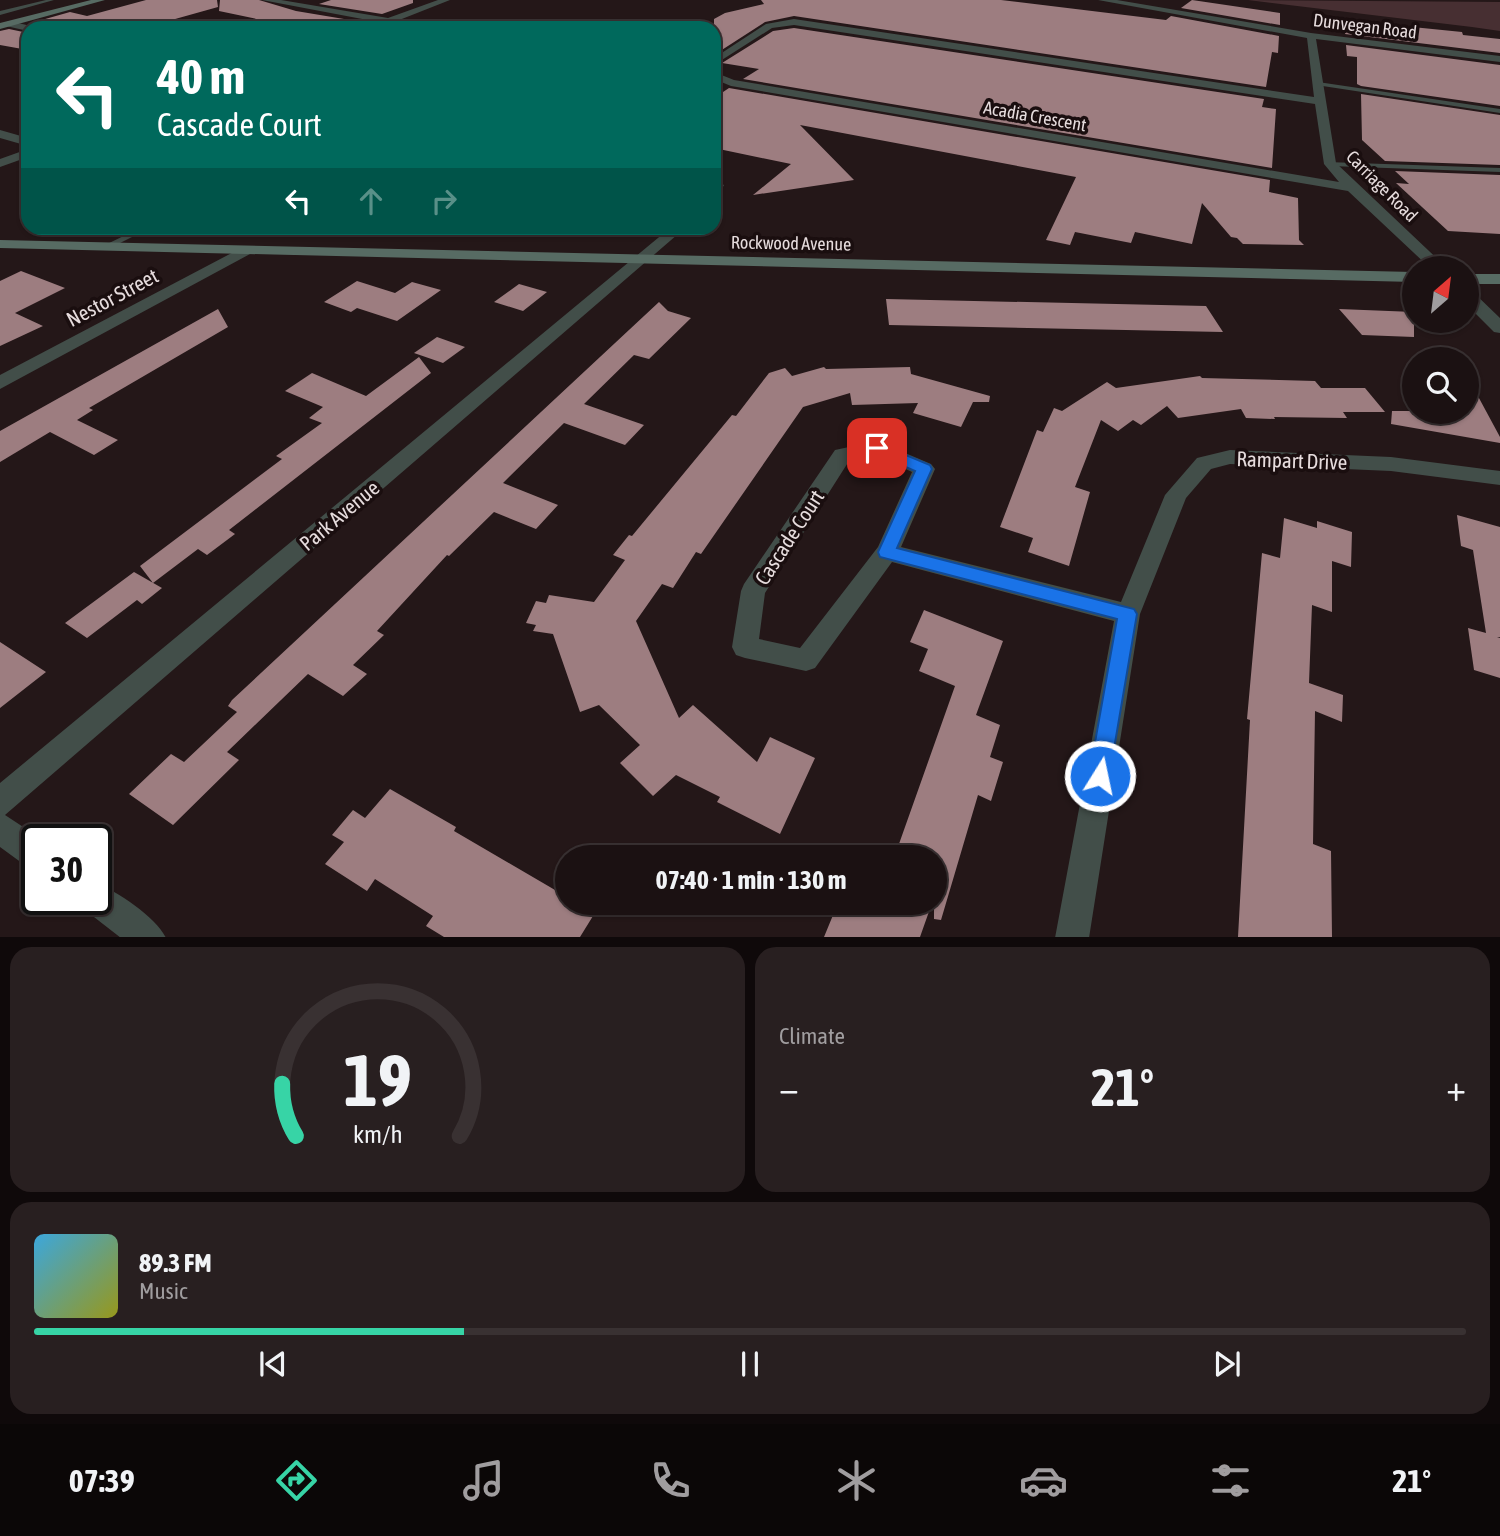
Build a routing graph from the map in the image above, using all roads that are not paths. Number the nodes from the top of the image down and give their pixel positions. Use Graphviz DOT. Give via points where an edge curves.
graph roads {
  1 [pos="51,0"];
  2 [pos="101,0"];
  3 [pos="266,0"];
  4 [pos="446,0"];
  5 [pos="1102,0"];
  6 [pos="1123,1"];
  7 [pos="0,13"];
  8 [pos="388,21"];
  9 [pos="3,24"];
  10 [pos="21,27"];
  11 [pos="1311,36"];
  12 [pos="721,57"];
  13 [pos="1500,58"];
  14 [pos="721,78"];
  15 [pos="1318,84"];
  16 [pos="1320,101"];
  17 [pos="1500,111"];
  18 [pos="0,134"];
  19 [pos="21,140"];
  20 [pos="21,156"];
  21 [pos="0,163"];
  22 [pos="1330,164"];
  23 [pos="1500,170"];
  24 [pos="1352,188"];
  25 [pos="131,235"];
  26 [pos="670,235"];
  27 [pos="0,244"];
  28 [pos="107,246"];
  29 [pos="245,251"];
  30 [pos="1426,256"];
  31 [pos="641,259"];
  32 [pos="1402,277"];
  33 [pos="1479,279"];
  34 [pos="1500,279"];
  35 [pos="1479,307"];
  36 [pos="1500,328"];
  37 [pos="0,383"];
  38 [pos="1500,478"];
  39 [pos="887,552"];
  40 [pos="1128,614"];
  41 [pos="0,802"];
  42 [pos="0,828"];
  43 [pos="21,843"];
  44 [pos="112,910"];
  45 [pos="149,937"];
  46 [pos="1072,937"];
  1 -- 7 [label="lane"];
  2 -- 9 [label="street"];
  3 -- 8 [label="street"];
  4 -- 8 [label="street"];
  5 -- 6 [label="street, Dunvegan Road"];
  6 -- 11 [label="street, Dunvegan Road"];
  9 -- 10 [label="street"];
  11 -- 13 [label="street, Dunvegan Road"];
  11 -- 15 [label="street, Carriage Road"];
  12 -- 16 [label="street" via="769,26 794,22"];
  14 -- 24 [label="street, Acadia Crescent"];
  15 -- 16 [label="street, Carriage Road"];
  15 -- 17 [label="lane"];
  16 -- 22 [label="street, Carriage Road"];
  18 -- 19 [label="street"];
  20 -- 21 [label="street"];
  22 -- 23 [label="lane"];
  22 -- 24 [label="street, Carriage Road"];
  24 -- 30 [label="street, Carriage Road"];
  25 -- 28 [label="lane"];
  26 -- 31 [label="street, Park Avenue"];
  27 -- 28 [label="street, Rockwood Avenue"];
  28 -- 29 [label="street, Rockwood Avenue"];
  29 -- 31 [label="street, Rockwood Avenue"];
  29 -- 37 [label="street, Nestor Street"];
  31 -- 32 [label="street, Rockwood Avenue"];
  31 -- 41 [label="street, Park Avenue"];
  33 -- 34 [label="street"];
  35 -- 36 [label="street"];
  38 -- 40 [label="street, Rampart Drive" via="1377,464 1230,457 1205,463 1176,495"];
  39 -- 39 [label="street, Cascade Court" via="924,469 877,448 842,455 753,591 745,647 806,660"];
  39 -- 40 [label="street"];
  40 -- 46 [label="street, Rampart Drive"];
  42 -- 43 [label="street"];
  44 -- 45 [label="street"];
}
